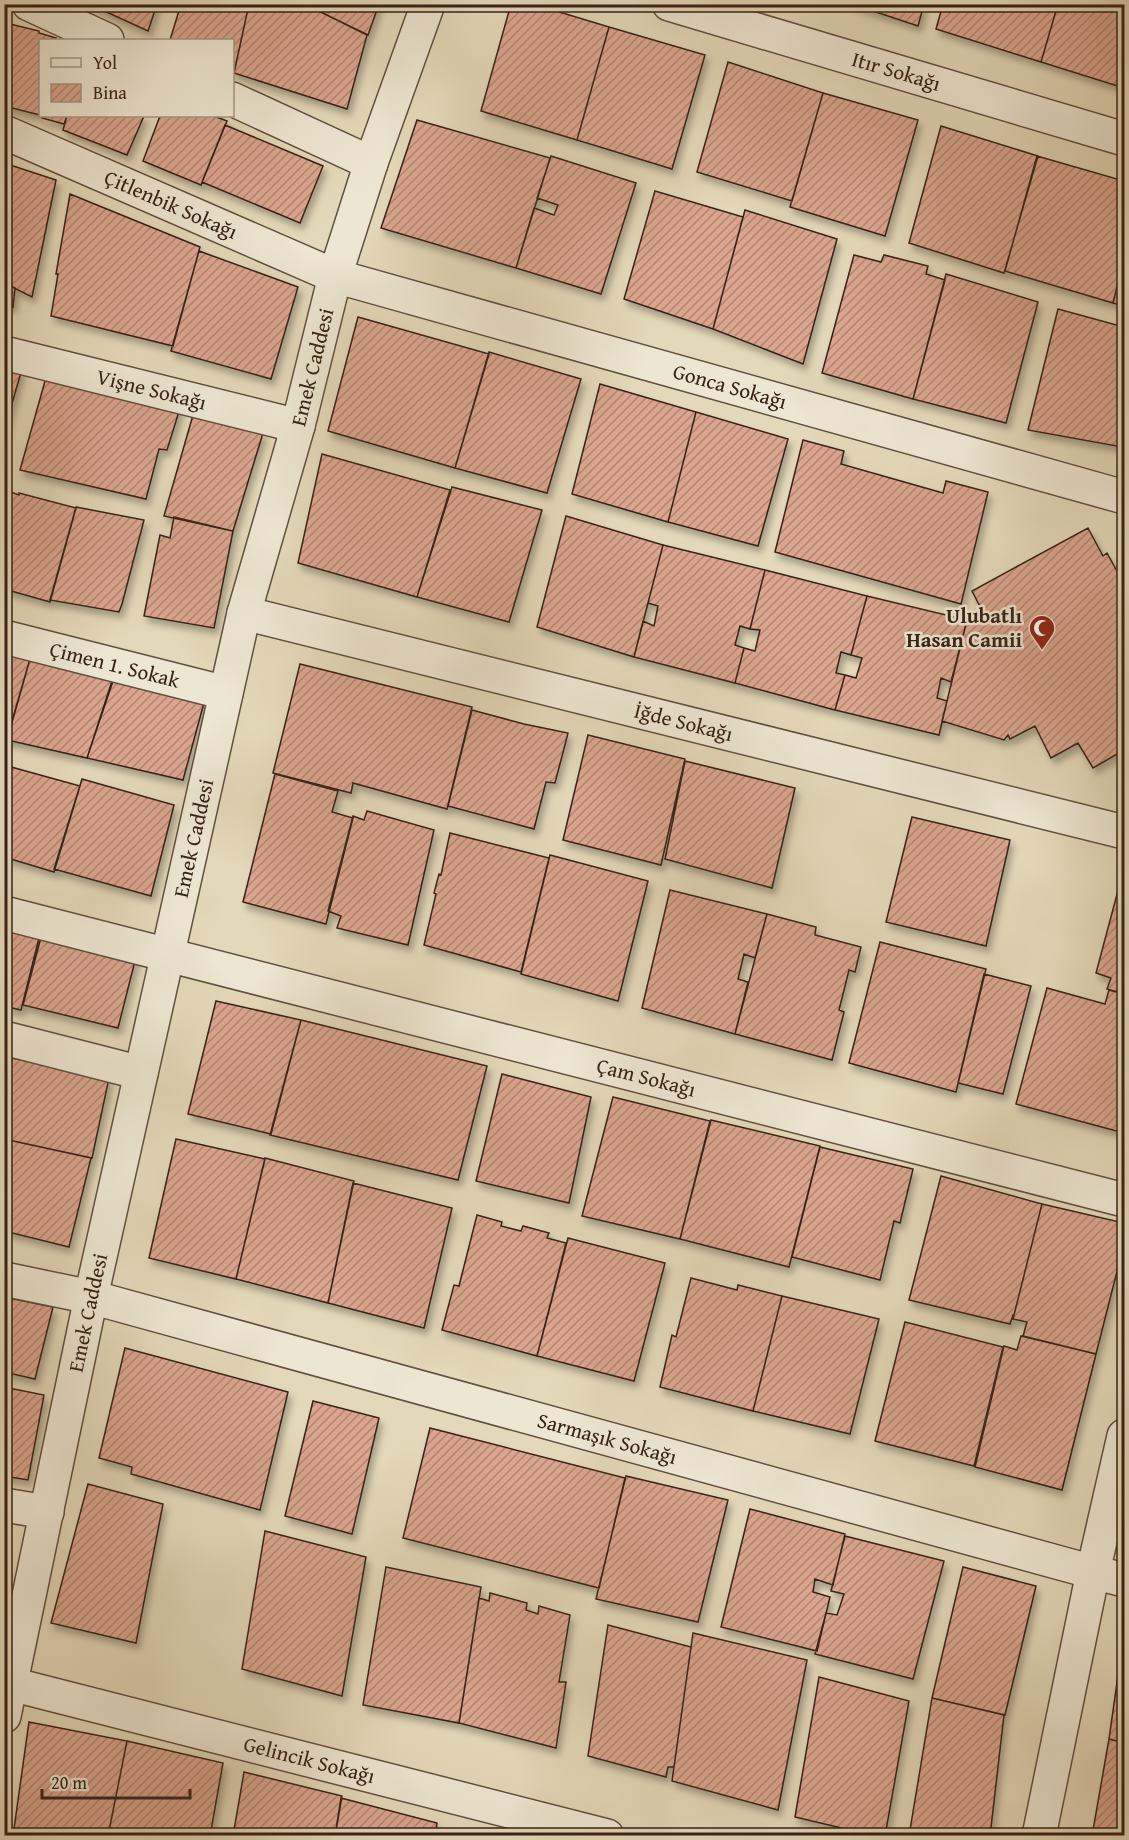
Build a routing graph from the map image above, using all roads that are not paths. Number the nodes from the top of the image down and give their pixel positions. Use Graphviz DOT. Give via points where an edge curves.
graph roads {
  1 [pos="29,4"];
  2 [pos="429,4"];
  3 [pos="669,4"];
  4 [pos="105,39"];
  5 [pos="234,100"];
  6 [pos="4,132"];
  7 [pos="1125,139"];
  8 [pos="371,163"];
  9 [pos="335,276"];
  10 [pos="4,353"];
  11 [pos="298,426"];
  12 [pos="1125,497"];
  13 [pos="244,613"];
  14 [pos="4,637"];
  15 [pos="226,693"];
  16 [pos="1125,832"];
  17 [pos="4,913"];
  18 [pos="167,954"];
  19 [pos="4,1038"];
  20 [pos="141,1072"];
  21 [pos="1125,1200"];
  22 [pos="4,1279"];
  23 [pos="91,1297"];
  24 [pos="1125,1436"];
  25 [pos="4,1505"];
  26 [pos="47,1512"];
  27 [pos="1093,1572"];
  28 [pos="1125,1580"];
  29 [pos="8,1684"];
  30 [pos="4,1716"];
  31 [pos="607,1836"];
  32 [pos="1039,1836"];
  1 -- 4 [label="street"];
  2 -- 8 [label="street, Emek Caddesi"];
  3 -- 7 [label="street, Itır Sokağı"];
  5 -- 8 [label="street"];
  6 -- 9 [label="street, Çitlenbik Sokağı"];
  8 -- 9 [label="street, Emek Caddesi"];
  9 -- 11 [label="street, Emek Caddesi"];
  9 -- 12 [label="street, Gonca Sokağı"];
  10 -- 11 [label="street, Vişne Sokağı"];
  11 -- 13 [label="street, Emek Caddesi"];
  13 -- 15 [label="street, Emek Caddesi"];
  13 -- 16 [label="street, İğde Sokağı"];
  14 -- 15 [label="street, Çimen 1. Sokak"];
  15 -- 18 [label="street, Emek Caddesi"];
  17 -- 18 [label="street, Çam Sokağı"];
  18 -- 20 [label="street, Emek Caddesi"];
  18 -- 21 [label="street, Çam Sokağı"];
  19 -- 20 [label="street"];
  20 -- 23 [label="street, Emek Caddesi"];
  22 -- 23 [label="street, Sarmaşık Sokağı"];
  23 -- 26 [label="street, Emek Caddesi"];
  23 -- 27 [label="street, Sarmaşık Sokağı"];
  24 -- 27 [label="street"];
  25 -- 26 [label="street"];
  26 -- 29 [label="street, Emek Caddesi"];
  27 -- 28 [label="street, Sarmaşık Sokağı"];
  27 -- 32 [label="street"];
  29 -- 30 [label="street, Emek Caddesi"];
  29 -- 31 [label="street, Gelincik Sokağı"];
}
